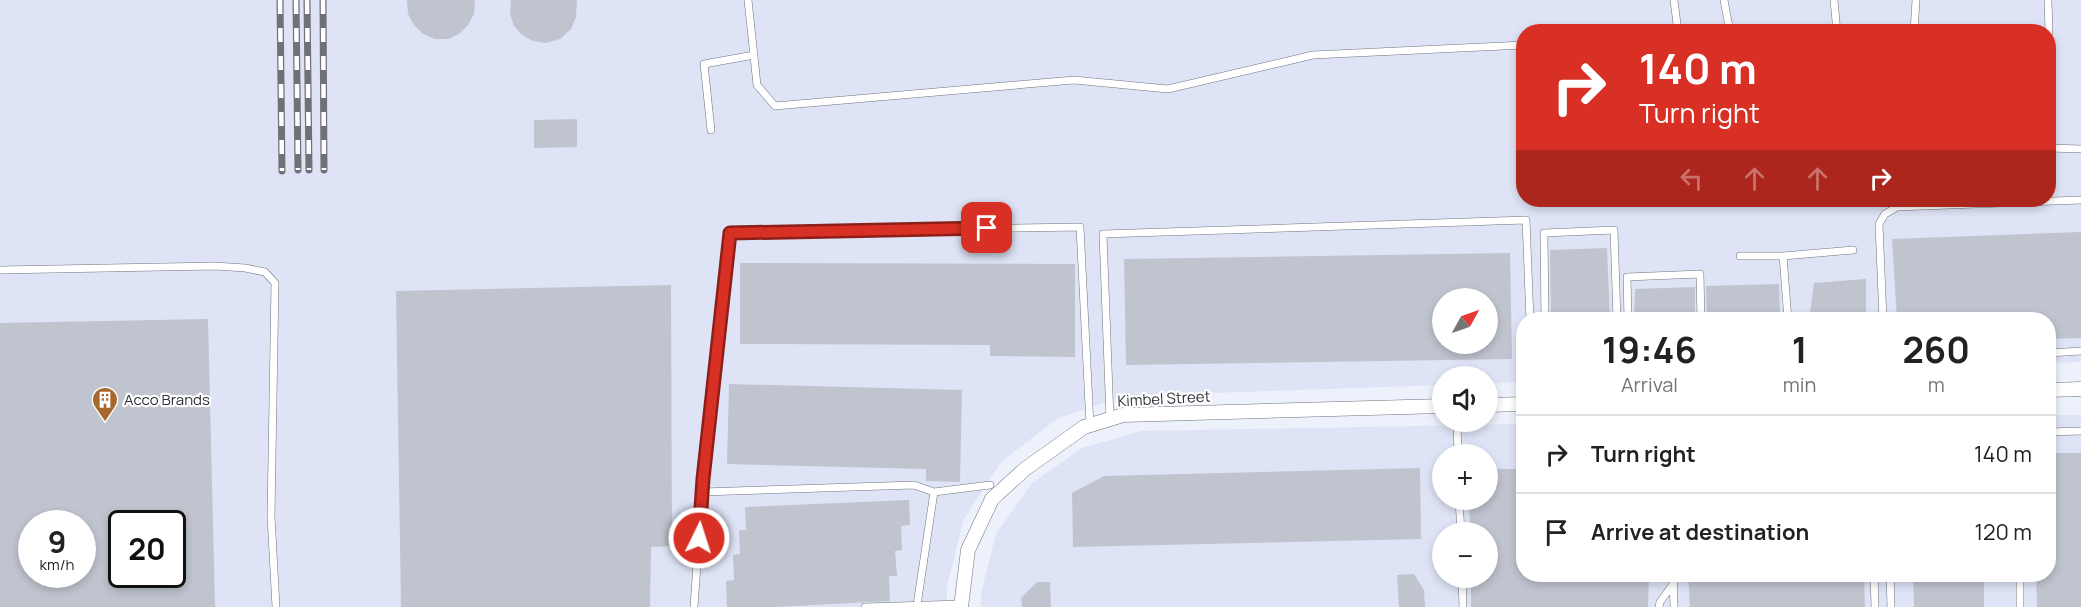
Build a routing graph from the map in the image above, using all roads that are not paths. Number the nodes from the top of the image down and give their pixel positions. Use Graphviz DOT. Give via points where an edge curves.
graph roads {
  1 [pos="748,0"];
  2 [pos="1674,0"];
  3 [pos="1724,0"];
  4 [pos="1834,0"];
  5 [pos="1916,0"];
  6 [pos="2048,0"];
  7 [pos="1676,24"];
  8 [pos="1728,24"];
  9 [pos="1836,24"];
  10 [pos="1914,24"];
  11 [pos="2049,24"];
  12 [pos="1516,45"];
  13 [pos="754,55"];
  14 [pos="711,130"];
  15 [pos="2056,148"];
  16 [pos="2081,149"];
  17 [pos="2081,200"];
  18 [pos="2056,201"];
  19 [pos="1897,207"];
  20 [pos="1854,250"];
  21 [pos="1740,256"];
  22 [pos="1783,256"];
  23 [pos="0,270"];
  24 [pos="1530,312"];
  25 [pos="1545,312"];
  26 [pos="1617,312"];
  27 [pos="1628,312"];
  28 [pos="1701,312"];
  29 [pos="1787,312"];
  30 [pos="1883,312"];
  31 [pos="2081,351"];
  32 [pos="2056,353"];
  33 [pos="2081,389"];
  34 [pos="2056,390"];
  35 [pos="1516,404"];
  36 [pos="1498,405"];
  37 [pos="1432,406"];
  38 [pos="1110,419"];
  39 [pos="1090,425"];
  40 [pos="2081,431"];
  41 [pos="2056,432"];
  42 [pos="990,485"];
  43 [pos="702,492"];
  44 [pos="934,492"];
  45 [pos="1671,582"];
  46 [pos="1673,582"];
  47 [pos="1874,582"];
  48 [pos="1890,582"];
  49 [pos="2020,582"];
  50 [pos="1462,588"];
  51 [pos="917,605"];
  52 [pos="961,606"];
  53 [pos="276,607"];
  54 [pos="694,607"];
  55 [pos="865,607"];
  56 [pos="1463,607"];
  57 [pos="1659,607"];
  58 [pos="1674,607"];
  59 [pos="1875,607"];
  60 [pos="1892,607"];
  61 [pos="2020,607"];
  1 -- 13 [label="lane"];
  2 -- 7 [label="lane"];
  3 -- 8 [label="lane"];
  4 -- 9 [label="lane"];
  5 -- 10 [label="lane"];
  6 -- 11 [label="lane"];
  12 -- 13 [label="lane" via="1313,55 1168,89 1074,80 775,106 757,85"];
  13 -- 14 [label="lane" via="704,64"];
  15 -- 16 [label="lane"];
  17 -- 18 [label="lane"];
  19 -- 30 [label="lane" via="1885,214 1879,224"];
  20 -- 22 [label="lane"];
  21 -- 22 [label="lane"];
  22 -- 29 [label="lane"];
  23 -- 53 [label="lane" via="215,266 265,272 270,278 274,284 271,516"];
  24 -- 38 [label="lane" via="1526,220 1104,234"];
  25 -- 26 [label="lane" via="1544,233 1614,230"];
  27 -- 28 [label="lane" via="1627,277 1700,274"];
  31 -- 32 [label="lane"];
  33 -- 34 [label="street"];
  35 -- 36 [label="street"];
  37 -- 38 [label="street, Kimbel Street" via="1123,415"];
  38 -- 39 [label="street, Kimbel Street"];
  39 -- 43 [label="lane" via="1080,226 730,233"];
  39 -- 52 [label="street, Kimbel Street" via="1025,469 992,499 968,550"];
  40 -- 41 [label="lane"];
  42 -- 44 [label="lane"];
  43 -- 44 [label="lane" via="915,485"];
  43 -- 54 [label="lane"];
  44 -- 51 [label="lane"];
  45 -- 57 [label="lane"];
  46 -- 58 [label="lane"];
  47 -- 59 [label="lane"];
  48 -- 60 [label="lane"];
  49 -- 61 [label="lane"];
  50 -- 56 [label="lane"];
  51 -- 52 [label="lane"];
  51 -- 55 [label="lane"];
}
